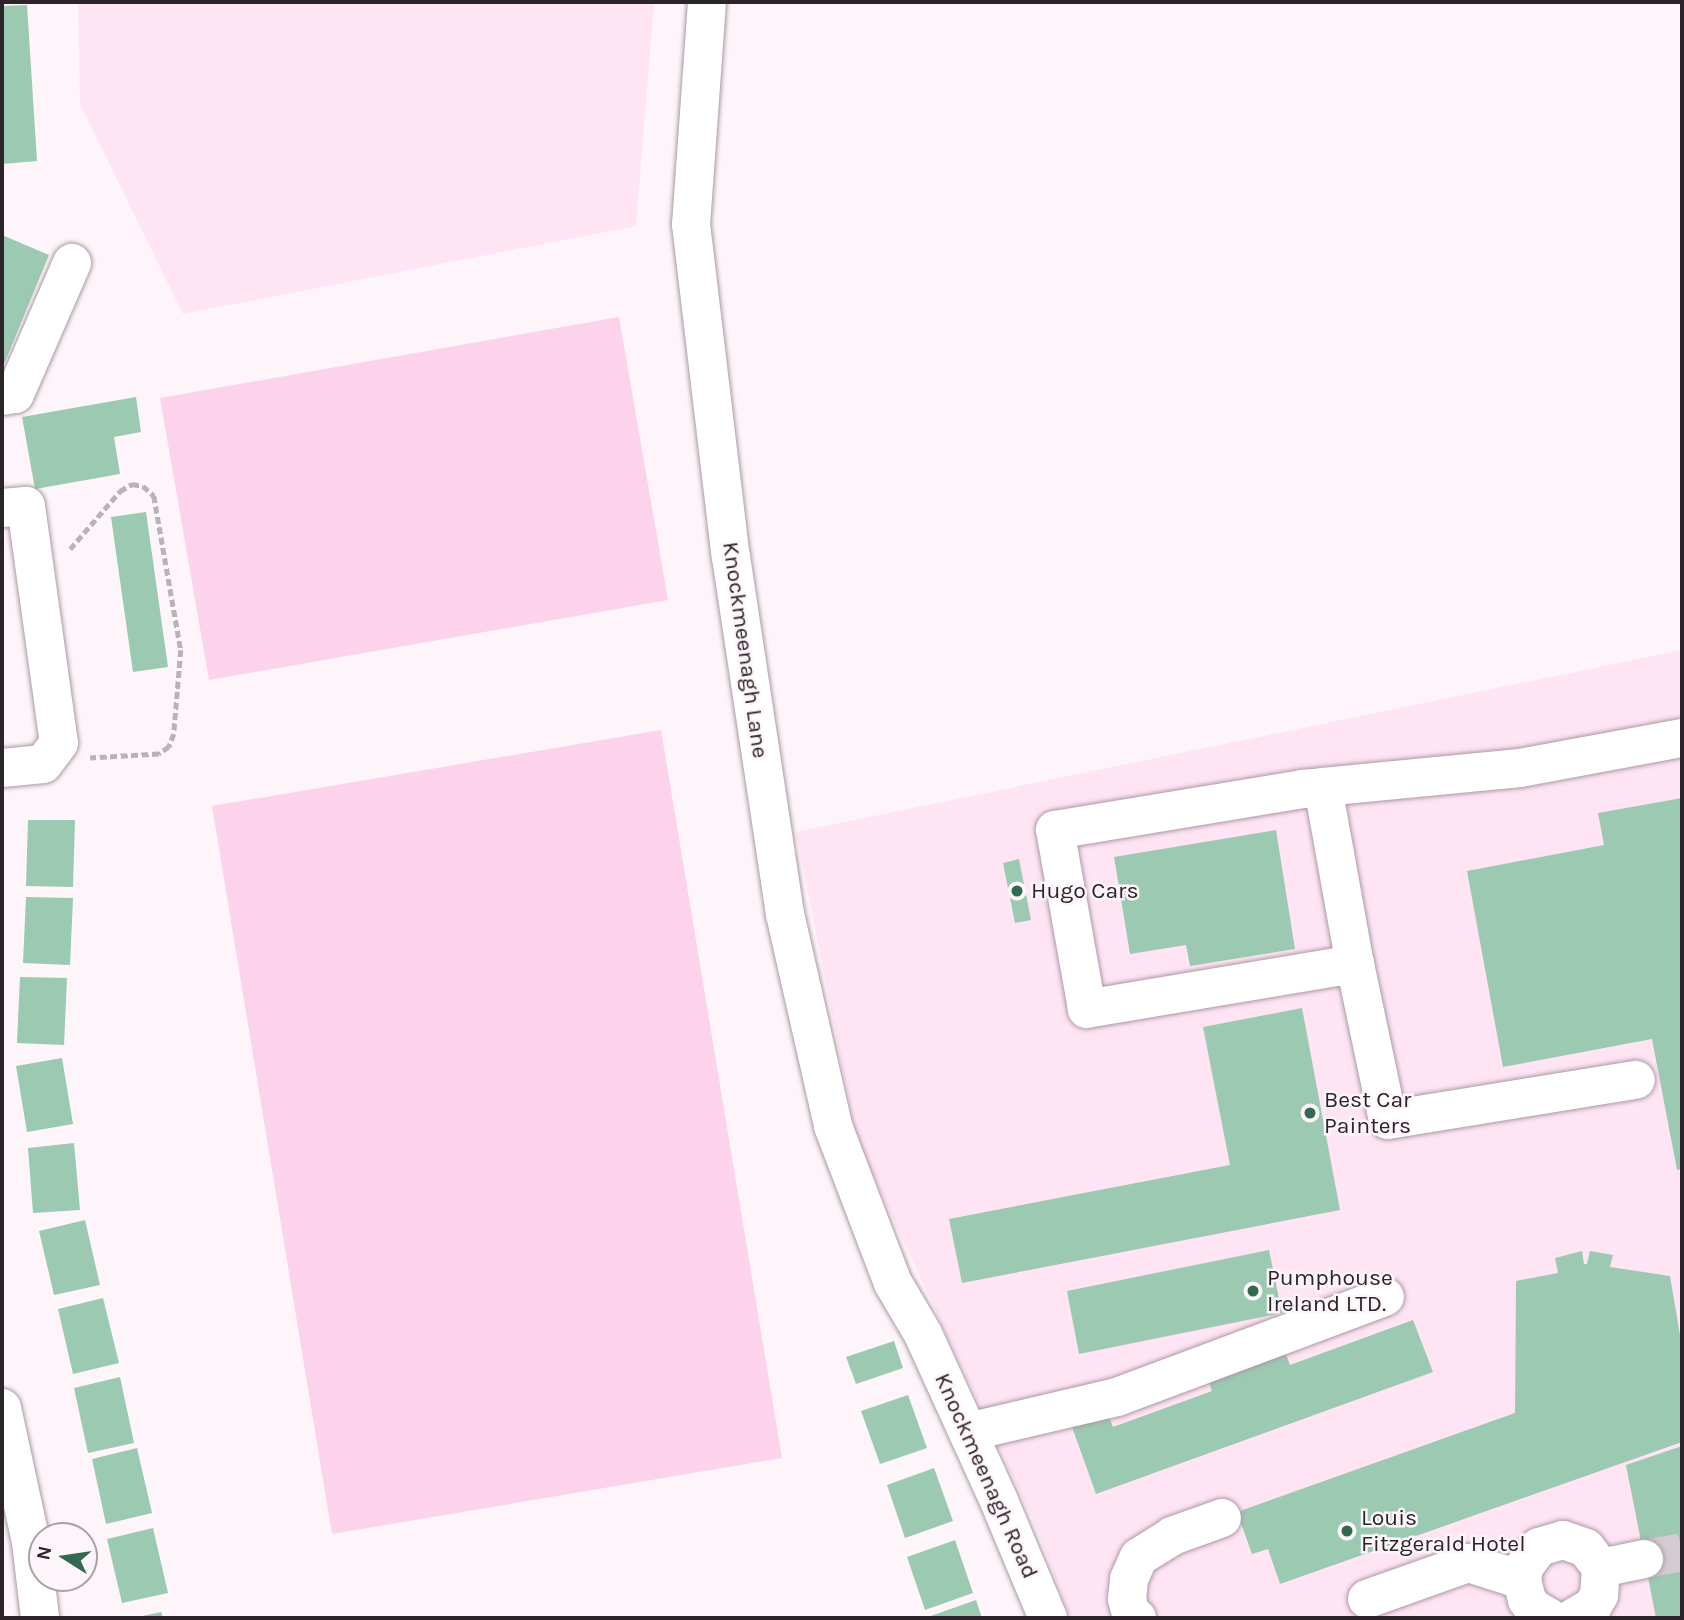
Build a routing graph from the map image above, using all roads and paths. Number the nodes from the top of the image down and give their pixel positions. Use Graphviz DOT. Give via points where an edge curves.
graph roads {
  1 [pos="707,2"];
  2 [pos="72,263"];
  3 [pos="2,396"];
  4 [pos="2,508"];
  5 [pos="35,574"];
  6 [pos="1682,738"];
  7 [pos="59,743"];
  8 [pos="2,768"];
  9 [pos="1323,787"];
  10 [pos="1355,964"];
  11 [pos="1636,1080"];
  12 [pos="1385,1297"];
  13 [pos="923,1334"];
  14 [pos="2,1408"];
  15 [pos="968,1432"];
  16 [pos="1223,1518"];
  17 [pos="1644,1559"];
  18 [pos="1601,1568"];
  19 [pos="1367,1599"];
  20 [pos="1532,1606"];
  21 [pos="40,1618"];
  22 [pos="1048,1618"];
  23 [pos="1138,1618"];
  24 [pos="1573,1618"];
  1 -- 13 [label="street, Knockmeenagh Lane" via="691,224 731,557 785,914 833,1126 893,1283"];
  2 -- 3 [label="street" via="15,394"];
  4 -- 5 [label="street" via="26,506"];
  5 -- 7 [label="street"];
  5 -- 7 [label="path" via="52,570 120,491 132,484 143,486 154,496 181,650 169,747 159,754 71,760"];
  6 -- 9 [label="street" via="1520,768"];
  7 -- 8 [label="street" via="43,764"];
  9 -- 10 [label="street"];
  9 -- 10 [label="street" via="1055,830 1087,1009"];
  10 -- 11 [label="street" via="1388,1120"];
  12 -- 15 [label="street" via="1116,1397"];
  13 -- 15 [label="street, Knockmeenagh Road"];
  14 -- 21 [label="street" via="31,1542"];
  15 -- 22 [label="street, Knockmeenagh Road"];
  16 -- 23 [label="street" via="1172,1536 1139,1557 1129,1579 1127,1599 1131,1615"];
  17 -- 18 [label="street"];
  18 -- 20 [label="street" via="1586,1548 1563,1540 1539,1547 1530,1556"];
  18 -- 24 [label="street" via="1602,1582 1593,1606"];
  19 -- 20 [label="street" via="1468,1563"];
}
